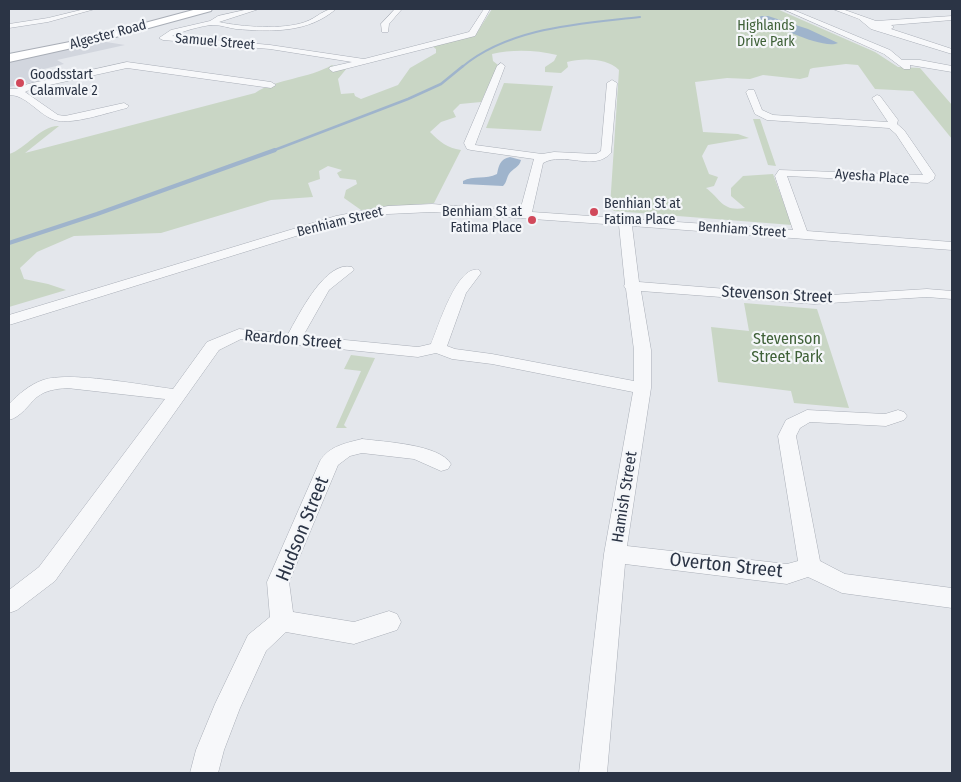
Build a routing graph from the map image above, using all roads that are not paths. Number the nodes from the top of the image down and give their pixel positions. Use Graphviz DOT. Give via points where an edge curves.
graph roads {
  1 [pos="92,9"];
  2 [pos="192,9"];
  3 [pos="207,9"];
  4 [pos="256,9"];
  5 [pos="334,9"];
  6 [pos="399,9"];
  7 [pos="487,9"];
  8 [pos="786,9"];
  9 [pos="836,9"];
  10 [pos="56,11"];
  11 [pos="927,11"];
  12 [pos="910,13"];
  13 [pos="69,14"];
  14 [pos="895,14"];
  15 [pos="952,18"];
  16 [pos="48,20"];
  17 [pos="931,20"];
  18 [pos="58,23"];
  19 [pos="212,23"];
  20 [pos="878,25"];
  21 [pos="9,26"];
  22 [pos="950,27"];
  23 [pos="849,28"];
  24 [pos="385,30"];
  25 [pos="834,30"];
  26 [pos="952,52"];
  27 [pos="9,54"];
  28 [pos="9,58"];
  29 [pos="364,62"];
  30 [pos="333,70"];
  31 [pos="504,70"];
  32 [pos="952,70"];
  33 [pos="612,84"];
  34 [pos="271,85"];
  35 [pos="14,92"];
  36 [pos="751,92"];
  37 [pos="877,98"];
  38 [pos="124,106"];
  39 [pos="892,125"];
  40 [pos="543,158"];
  41 [pos="525,215"];
  42 [pos="625,222"];
  43 [pos="800,234"];
  44 [pos="952,246"];
  45 [pos="347,270"];
  46 [pos="474,273"];
  47 [pos="631,286"];
  48 [pos="952,295"];
  49 [pos="9,320"];
  50 [pos="293,339"];
  51 [pos="438,348"];
  52 [pos="642,388"];
  53 [pos="178,395"];
  54 [pos="9,414"];
  55 [pos="898,416"];
  56 [pos="441,464"];
  57 [pos="615,554"];
  58 [pos="810,567"];
  59 [pos="952,598"];
  60 [pos="9,603"];
  61 [pos="282,621"];
  62 [pos="389,622"];
  63 [pos="204,773"];
  64 [pos="593,773"];
  1 -- 13 [label="street"];
  2 -- 27 [label="main road, Algester Road"];
  3 -- 28 [label="main road, Algester Road" via="86,42"];
  4 -- 19 [label="street, Samuel Street"];
  5 -- 19 [label="street" via="297,26 258,28"];
  6 -- 24 [label="street" via="385,24"];
  7 -- 29 [label="street" via="472,34"];
  8 -- 25 [label="street"];
  9 -- 20 [label="street"];
  10 -- 13 [label="street"];
  11 -- 12 [label="street"];
  12 -- 14 [label="street"];
  12 -- 17 [label="street"];
  13 -- 16 [label="street"];
  15 -- 17 [label="street"];
  16 -- 18 [label="street"];
  16 -- 21 [label="street"];
  17 -- 20 [label="street"];
  17 -- 22 [label="street"];
  19 -- 29 [label="street, Samuel Street" via="174,32 163,38 270,47"];
  20 -- 26 [label="street"];
  23 -- 25 [label="street"];
  25 -- 32 [label="street" via="887,52 904,64"];
  29 -- 30 [label="street"];
  31 -- 40 [label="street" via="469,143 471,147 482,150"];
  33 -- 40 [label="street" via="606,153 593,158 554,155"];
  34 -- 35 [label="street" via="127,65"];
  35 -- 38 [label="street" via="55,117 65,119"];
  36 -- 39 [label="street" via="758,112 771,118"];
  37 -- 39 [label="street, Ayesha Place" via="893,120"];
  39 -- 43 [label="street, Ayesha Place" via="929,175 928,179 783,172 781,176"];
  40 -- 41 [label="street" via="538,161"];
  41 -- 42 [label="street, Benhiam Street"];
  41 -- 49 [label="street, Benhiam Street" via="417,208 356,216"];
  42 -- 43 [label="street, Benhiam Street"];
  42 -- 47 [label="street, Hamish Street"];
  43 -- 44 [label="street, Benhiam Street"];
  45 -- 50 [label="street" via="323,287"];
  46 -- 51 [label="street" via="459,293"];
  47 -- 48 [label="street, Stevenson Street" via="814,300 927,293"];
  47 -- 52 [label="street, Hamish Street" via="640,329"];
  50 -- 51 [label="street, Reardon Street" via="418,352"];
  50 -- 53 [label="street, Reardon Street" via="239,334 213,346"];
  51 -- 52 [label="street, Reardon Street" via="452,354"];
  52 -- 57 [label="street, Hamish Street"];
  53 -- 54 [label="street" via="66,382 48,384 32,392"];
  53 -- 60 [label="street, Reardon Street" via="47,574"];
  55 -- 58 [label="street" via="886,420 807,416 792,424 787,436"];
  56 -- 61 [label="street, Hudson Street" via="418,453 362,446 344,450 330,461 278,582"];
  57 -- 58 [label="street, Overton Street" via="787,574"];
  57 -- 64 [label="street, Hamish Street"];
  58 -- 59 [label="street" via="842,583"];
  61 -- 62 [label="street" via="354,633"];
  61 -- 63 [label="street" via="257,643 228,704"];
}
